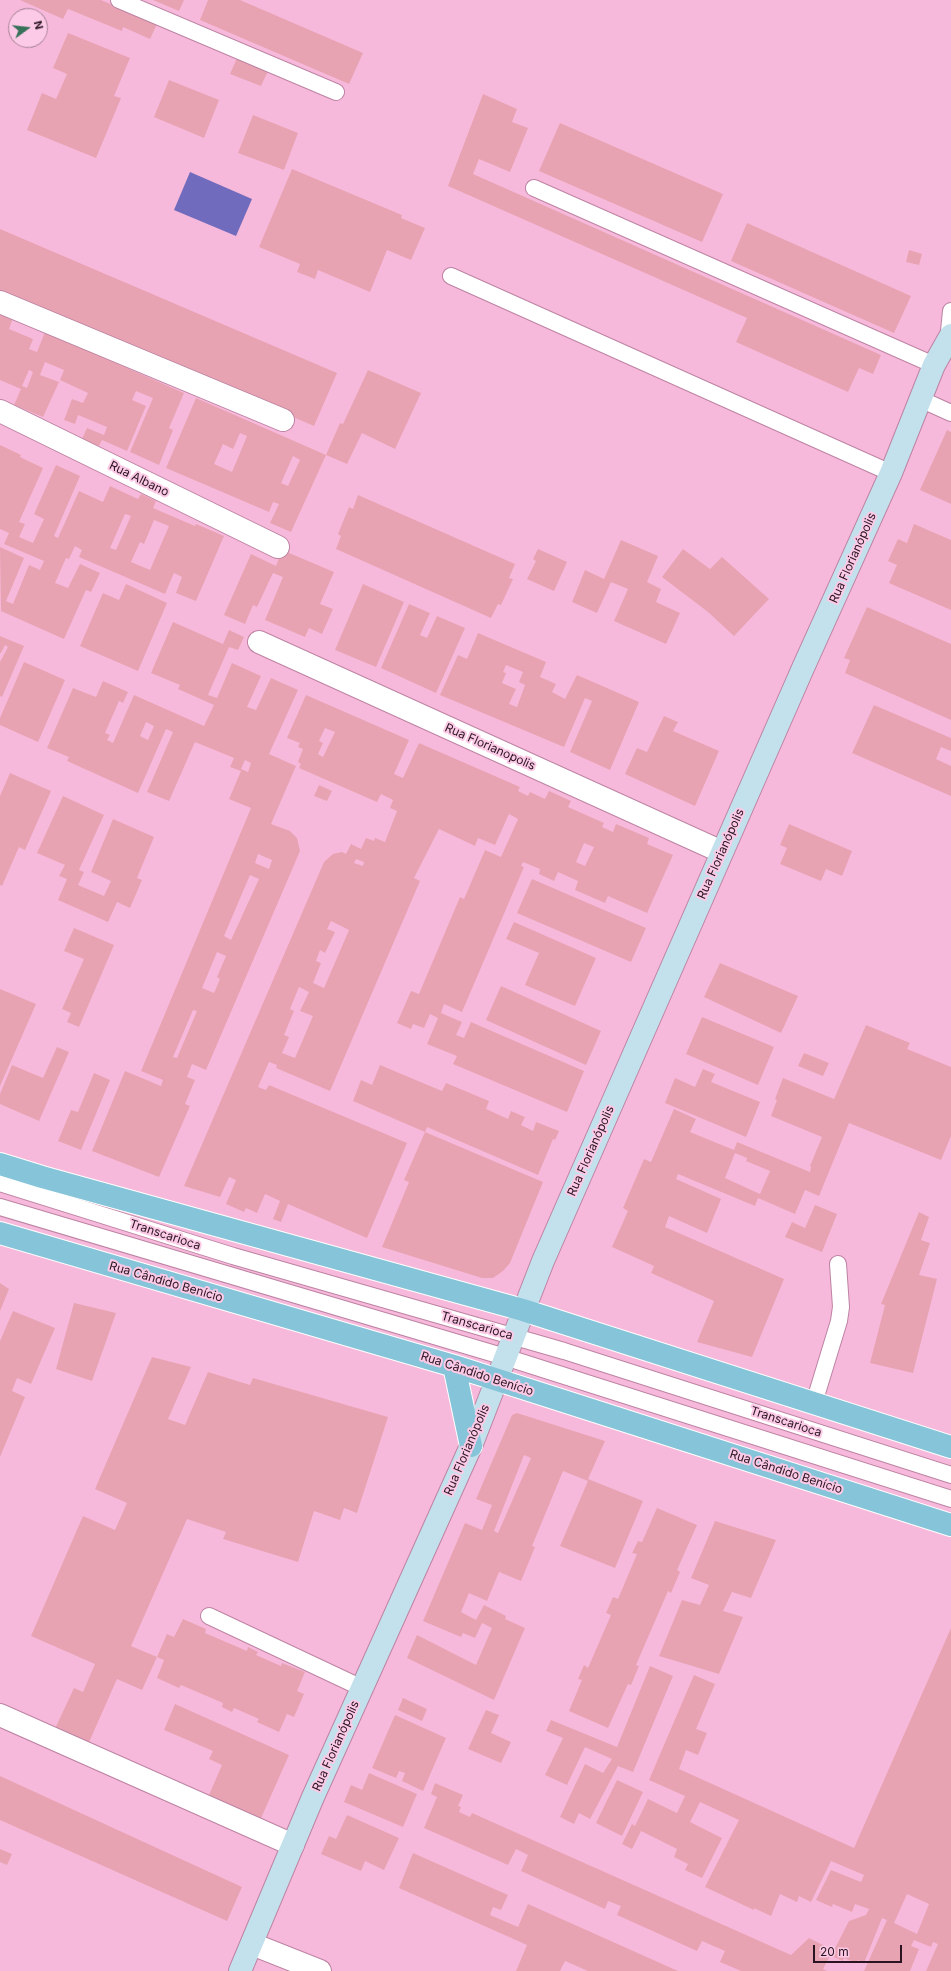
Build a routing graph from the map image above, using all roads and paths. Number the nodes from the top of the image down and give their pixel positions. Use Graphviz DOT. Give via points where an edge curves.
graph roads {
  1 [pos="119,0"];
  2 [pos="336,92"];
  3 [pos="534,188"];
  4 [pos="451,276"];
  5 [pos="0,302"];
  6 [pos="951,311"];
  7 [pos="949,338"];
  8 [pos="934,365"];
  9 [pos="920,399"];
  10 [pos="0,411"];
  11 [pos="951,413"];
  12 [pos="283,420"];
  13 [pos="891,473"];
  14 [pos="278,547"];
  15 [pos="259,642"];
  16 [pos="722,852"];
  17 [pos="0,1164"];
  18 [pos="0,1183"];
  19 [pos="0,1207"];
  20 [pos="0,1233"];
  21 [pos="838,1264"];
  22 [pos="524,1310"];
  23 [pos="513,1336"];
  24 [pos="505,1357"];
  25 [pos="454,1366"];
  26 [pos="496,1379"];
  27 [pos="814,1403"];
  28 [pos="471,1446"];
  29 [pos="951,1447"];
  30 [pos="951,1475"];
  31 [pos="951,1499"];
  32 [pos="951,1525"];
  33 [pos="209,1616"];
  34 [pos="362,1688"];
  35 [pos="0,1715"];
  36 [pos="293,1845"];
  37 [pos="252,1944"];
  38 [pos="240,1971"];
  39 [pos="320,1971"];
  1 -- 2 [label="lane"];
  3 -- 8 [label="lane"];
  4 -- 13 [label="lane"];
  5 -- 12 [label="street"];
  6 -- 7 [label="lane"];
  7 -- 8 [label="street, Rua Florianópolis"];
  8 -- 9 [label="street, Rua Florianópolis"];
  9 -- 11 [label="lane"];
  9 -- 13 [label="street, Rua Florianópolis"];
  10 -- 14 [label="street, Rua Albano"];
  13 -- 16 [label="street, Rua Florianópolis"];
  15 -- 16 [label="street, Rua Florianopolis"];
  16 -- 22 [label="street, Rua Florianópolis" via="542,1261"];
  17 -- 22 [label="main road"];
  18 -- 23 [label="lane, Transcarioca" via="233,1256"];
  19 -- 24 [label="lane, Transcarioca"];
  20 -- 25 [label="main road, Rua Cândido Benício"];
  21 -- 27 [label="lane" via="841,1307 839,1321"];
  22 -- 23 [label="street, Rua Florianópolis"];
  22 -- 27 [label="main road"];
  23 -- 24 [label="street, Rua Florianópolis"];
  23 -- 30 [label="lane, Transcarioca"];
  24 -- 26 [label="street, Rua Florianópolis"];
  24 -- 31 [label="lane, Transcarioca"];
  25 -- 26 [label="main road, Rua Cândido Benício"];
  25 -- 28 [label="main road"];
  26 -- 28 [label="street, Rua Florianópolis"];
  26 -- 32 [label="main road, Rua Cândido Benício"];
  27 -- 29 [label="main road"];
  28 -- 34 [label="street, Rua Florianópolis"];
  33 -- 34 [label="lane"];
  34 -- 36 [label="street, Rua Florianópolis"];
  35 -- 36 [label="street"];
  36 -- 37 [label="street, Rua Florianópolis"];
  37 -- 38 [label="street, Rua Florianópolis"];
  37 -- 39 [label="street"];
}
